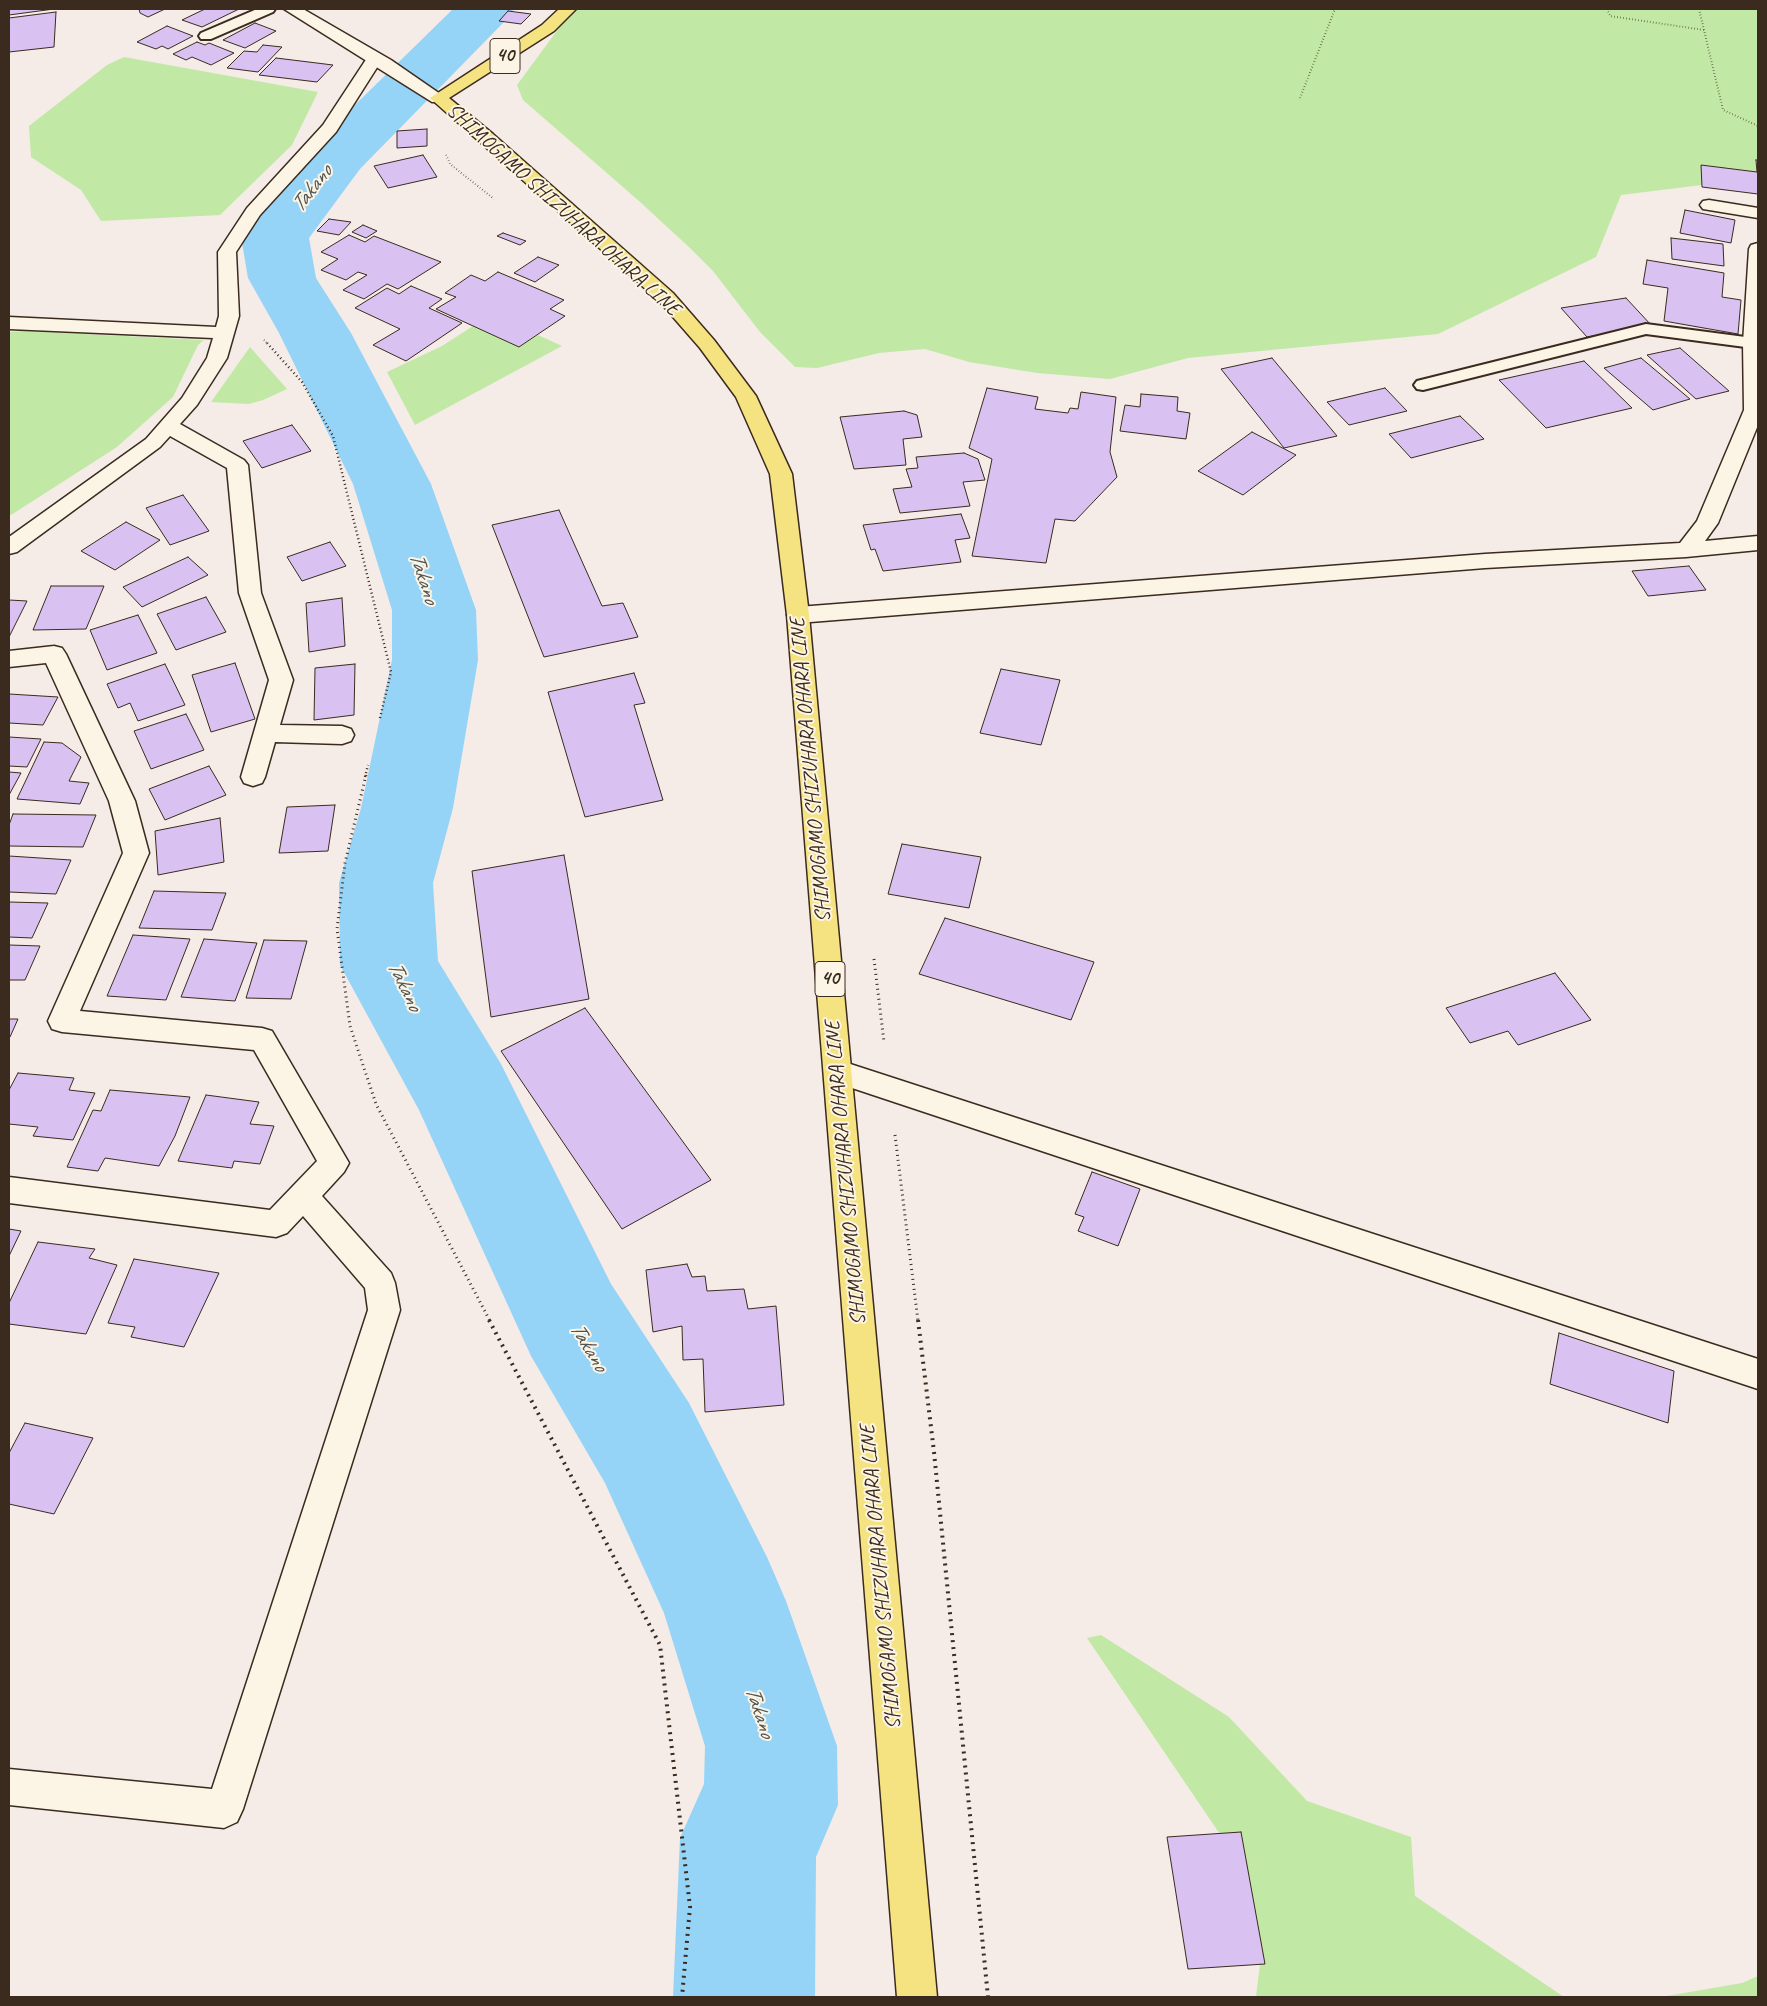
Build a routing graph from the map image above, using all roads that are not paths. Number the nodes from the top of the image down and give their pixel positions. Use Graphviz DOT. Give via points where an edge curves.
graph roads {
  1 [pos="268,9"];
  2 [pos="292,9"];
  3 [pos="568,9"];
  4 [pos="206,36"];
  5 [pos="380,61"];
  6 [pos="433,95"];
  7 [pos="1709,205"];
  8 [pos="1758,213"];
  9 [pos="1758,249"];
  10 [pos="9,323"];
  11 [pos="226,324"];
  12 [pos="1752,343"];
  13 [pos="1423,384"];
  14 [pos="168,426"];
  15 [pos="1758,543"];
  16 [pos="9,547"];
  17 [pos="1686,550"];
  18 [pos="798,616"];
  19 [pos="9,659"];
  20 [pos="265,733"];
  21 [pos="342,735"];
  22 [pos="253,776"];
  23 [pos="838,1072"];
  24 [pos="9,1190"];
  25 [pos="303,1195"];
  26 [pos="1758,1374"];
  27 [pos="9,1787"];
  28 [pos="917,1997"];
  1 -- 4 [label="lane"];
  2 -- 5 [label="street"];
  3 -- 6 [label="main road, 40" via="548,28"];
  5 -- 6 [label="street"];
  5 -- 11 [label="street" via="330,128 253,212 227,252"];
  6 -- 18 [label="main road, SHIMOGAMO SHIZUHARA OHARA LINE / 40" via="487,138 666,297 746,396 781,474"];
  7 -- 8 [label="street"];
  9 -- 12 [label="street"];
  10 -- 11 [label="street"];
  11 -- 14 [label="street" via="217,358 190,401"];
  12 -- 13 [label="lane" via="1646,329"];
  12 -- 17 [label="street" via="1754,410 1707,524"];
  14 -- 16 [label="street" via="153,443"];
  14 -- 20 [label="street" via="237,465 250,594 280,680"];
  15 -- 17 [label="street"];
  17 -- 18 [label="street" via="1485,561"];
  18 -- 23 [label="main road, SHIMOGAMO SHIZUHARA OHARA LINE / 40"];
  19 -- 25 [label="street" via="54,654 122,801 136,853 62,1021 262,1039 334,1163"];
  20 -- 21 [label="street"];
  20 -- 22 [label="street"];
  23 -- 26 [label="street"];
  23 -- 28 [label="main road, SHIMOGAMO SHIZUHARA OHARA LINE / 40"];
  24 -- 25 [label="street" via="276,1224"];
  25 -- 27 [label="street" via="380,1283 384,1310 224,1809"];
}
